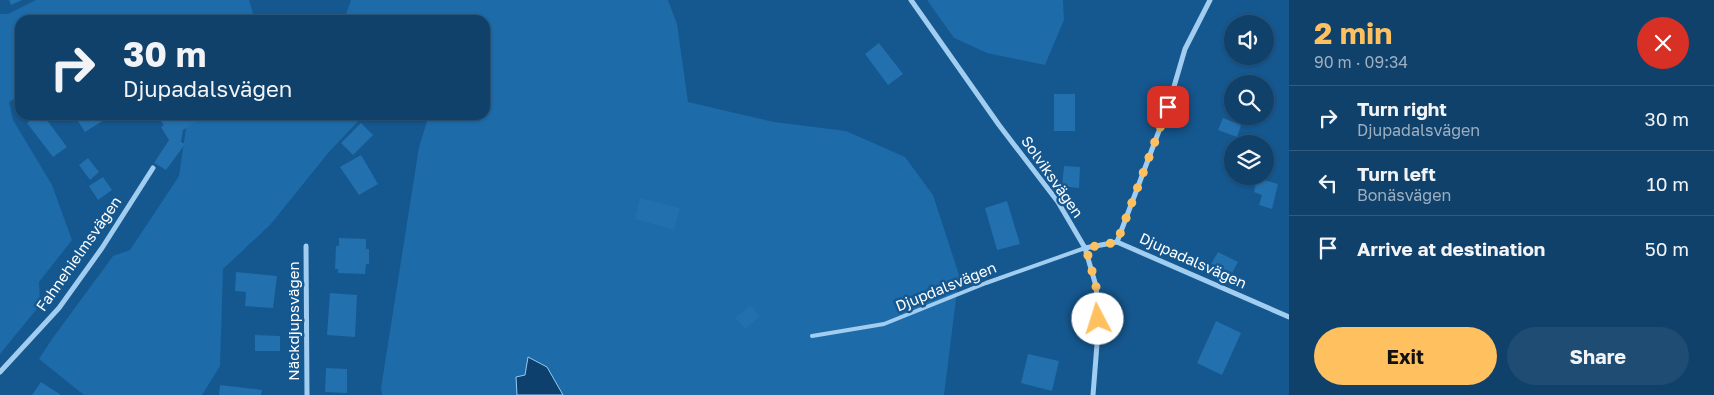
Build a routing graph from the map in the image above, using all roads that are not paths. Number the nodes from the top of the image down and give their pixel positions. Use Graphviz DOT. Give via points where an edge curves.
graph roads {
  1 [pos="912,0"];
  2 [pos="1210,0"];
  3 [pos="153,168"];
  4 [pos="1117,242"];
  5 [pos="306,246"];
  6 [pos="1086,248"];
  7 [pos="1289,317"];
  8 [pos="812,336"];
  9 [pos="0,372"];
  10 [pos="307,395"];
  11 [pos="1093,395"];
  1 -- 6 [label="street, Solviksvägen" via="1058,202"];
  2 -- 4 [label="street" via="1185,49 1168,107"];
  3 -- 9 [label="street, Fahnehielmsvägen" via="59,308"];
  4 -- 6 [label="street, Djupadalsvägen"];
  4 -- 7 [label="street, Djupadalsvägen"];
  5 -- 10 [label="street, Näckdjupsvägen"];
  6 -- 8 [label="lane, Djupdalsvägen" via="884,324"];
  6 -- 11 [label="street, Solviksvägen" via="1096,286 1098,319"];
}
